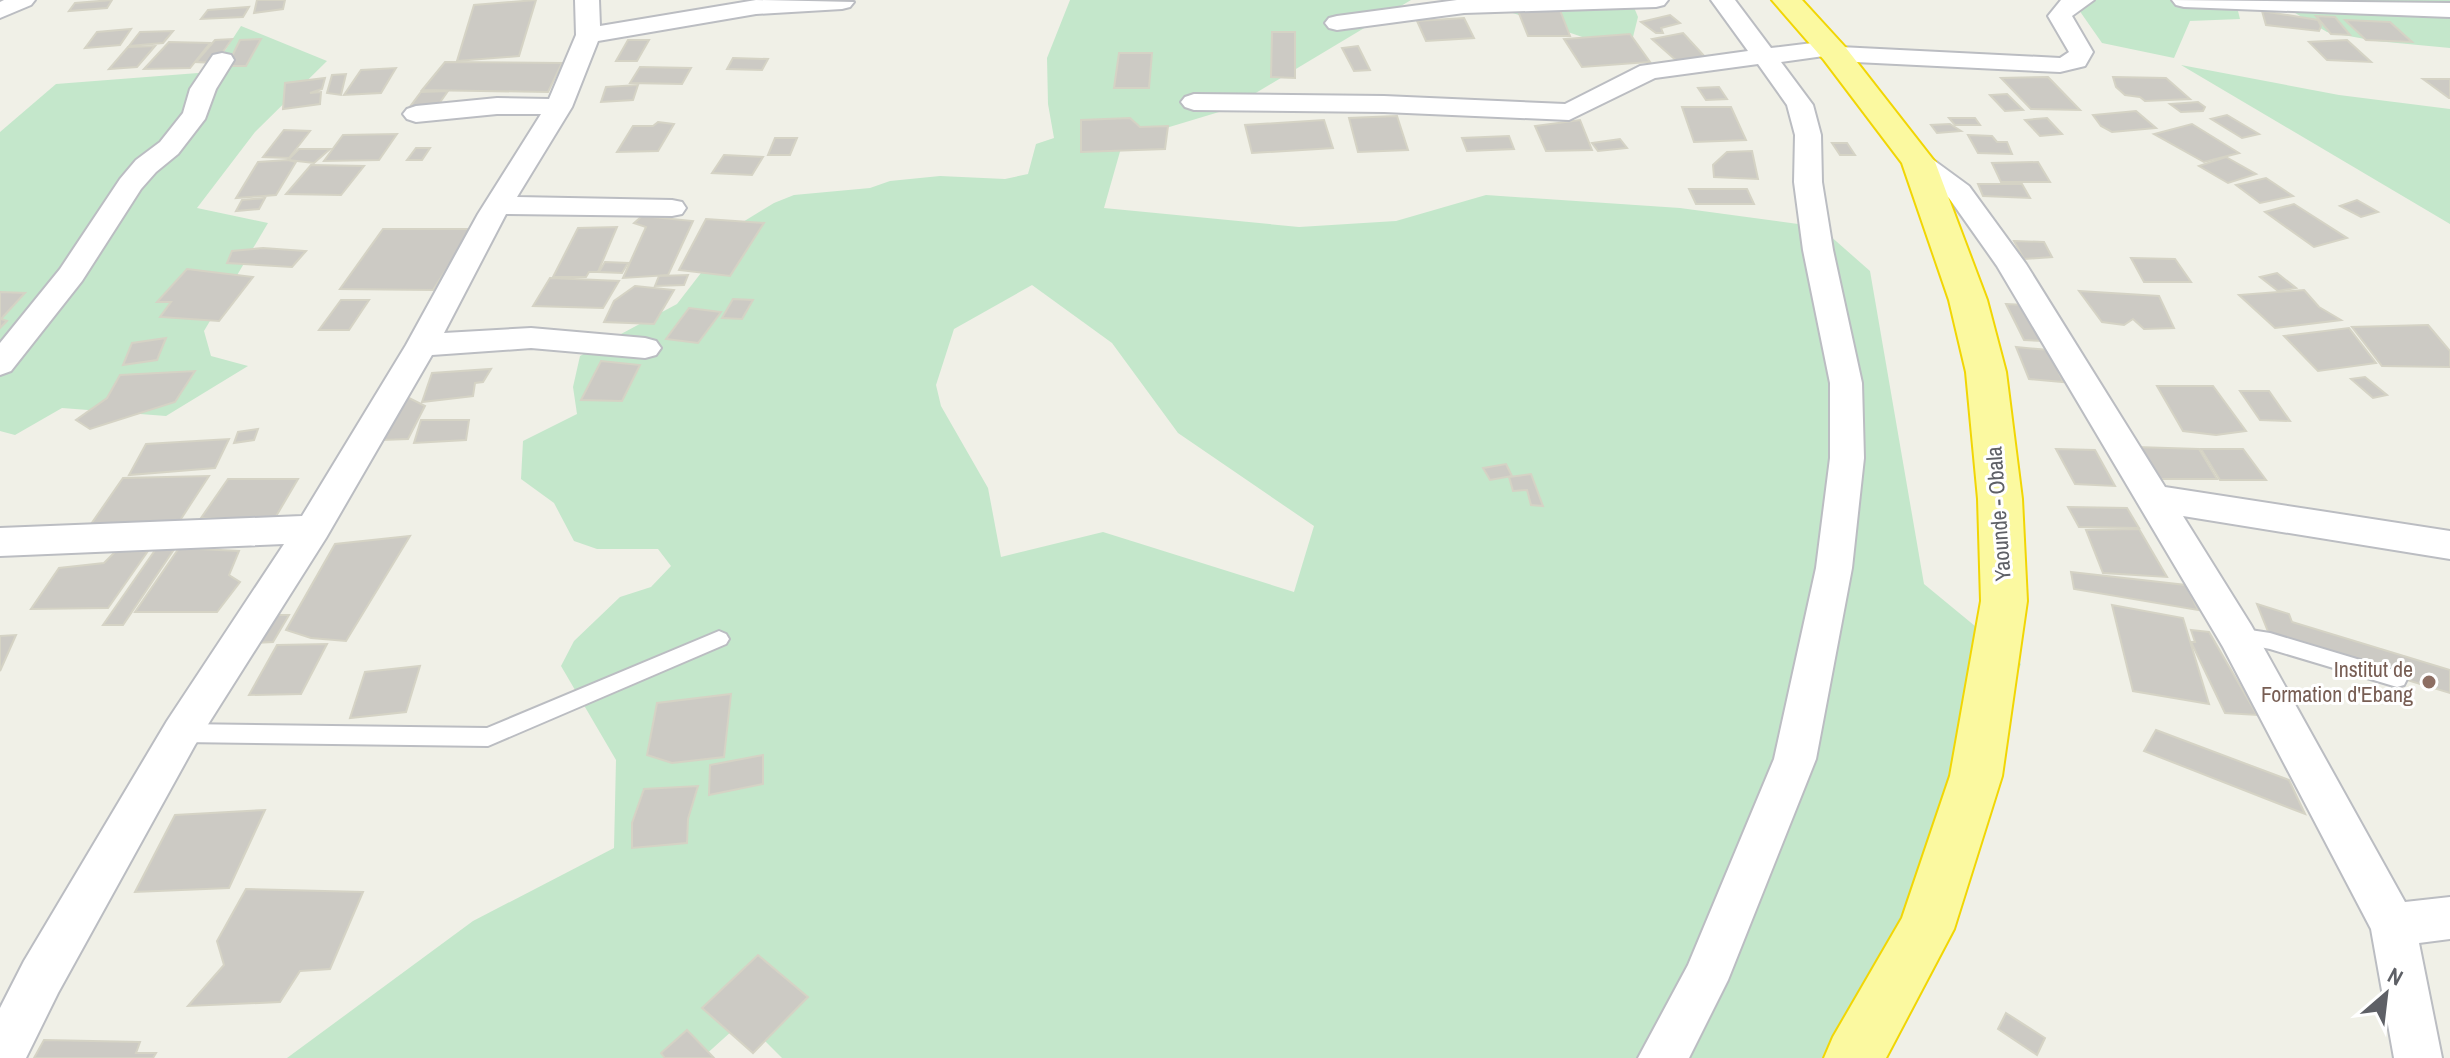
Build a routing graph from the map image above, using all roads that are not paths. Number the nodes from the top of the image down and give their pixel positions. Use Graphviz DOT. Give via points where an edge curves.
graph roads {
  1 [pos="23,0"];
  2 [pos="1656,0"];
  3 [pos="1723,0"];
  4 [pos="1786,0"];
  5 [pos="2082,0"];
  6 [pos="2184,0"];
  7 [pos="842,2"];
  8 [pos="2450,10"];
  9 [pos="0,11"];
  10 [pos="588,18"];
  11 [pos="1337,23"];
  12 [pos="1832,51"];
  13 [pos="1766,56"];
  14 [pos="222,60"];
  15 [pos="1194,102"];
  16 [pos="559,107"];
  17 [pos="416,114"];
  18 [pos="1918,162"];
  19 [pos="498,205"];
  20 [pos="672,208"];
  21 [pos="422,345"];
  22 [pos="645,348"];
  23 [pos="0,364"];
  24 [pos="2157,499"];
  25 [pos="313,529"];
  26 [pos="0,542"];
  27 [pos="2450,545"];
  28 [pos="2237,636"];
  29 [pos="719,639"];
  30 [pos="2397,679"];
  31 [pos="181,733"];
  32 [pos="2450,918"];
  33 [pos="2393,925"];
  34 [pos="0,1058"];
  35 [pos="1662,1058"];
  36 [pos="1854,1058"];
  37 [pos="2418,1058"];
  1 -- 9 [label="street"];
  2 -- 11 [label="street" via="1464,6"];
  3 -- 13 [label="street"];
  4 -- 12 [label="highway, Yaounde - Obala"];
  5 -- 12 [label="street" via="2060,16 2081,52 2076,61 2060,65"];
  6 -- 8 [label="street"];
  7 -- 10 [label="street"];
  10 -- 16 [label="street"];
  12 -- 13 [label="street"];
  12 -- 18 [label="highway, Yaounde - Obala"];
  13 -- 15 [label="street" via="1649,71 1569,112"];
  13 -- 35 [label="street" via="1800,105 1808,135 1808,182 1846,383 1847,458 1834,568 1795,759 1705,980"];
  14 -- 23 [label="street" via="203,89 196,114 130,185 71,275"];
  16 -- 17 [label="street" via="497,106"];
  16 -- 19 [label="street"];
  18 -- 24 [label="street" via="1959,192 2011,264"];
  18 -- 36 [label="highway, Yaounde - Obala" via="1968,300 1986,372 2000,499 2004,601 1976,776 1931,915"];
  19 -- 20 [label="street"];
  19 -- 21 [label="street"];
  21 -- 22 [label="street" via="531,338"];
  21 -- 25 [label="street"];
  24 -- 27 [label="street"];
  24 -- 28 [label="street"];
  25 -- 26 [label="street"];
  25 -- 31 [label="street"];
  28 -- 30 [label="lane"];
  28 -- 33 [label="street"];
  29 -- 31 [label="lane" via="488,737"];
  31 -- 34 [label="street"];
  32 -- 33 [label="street"];
  33 -- 37 [label="street"];
}
